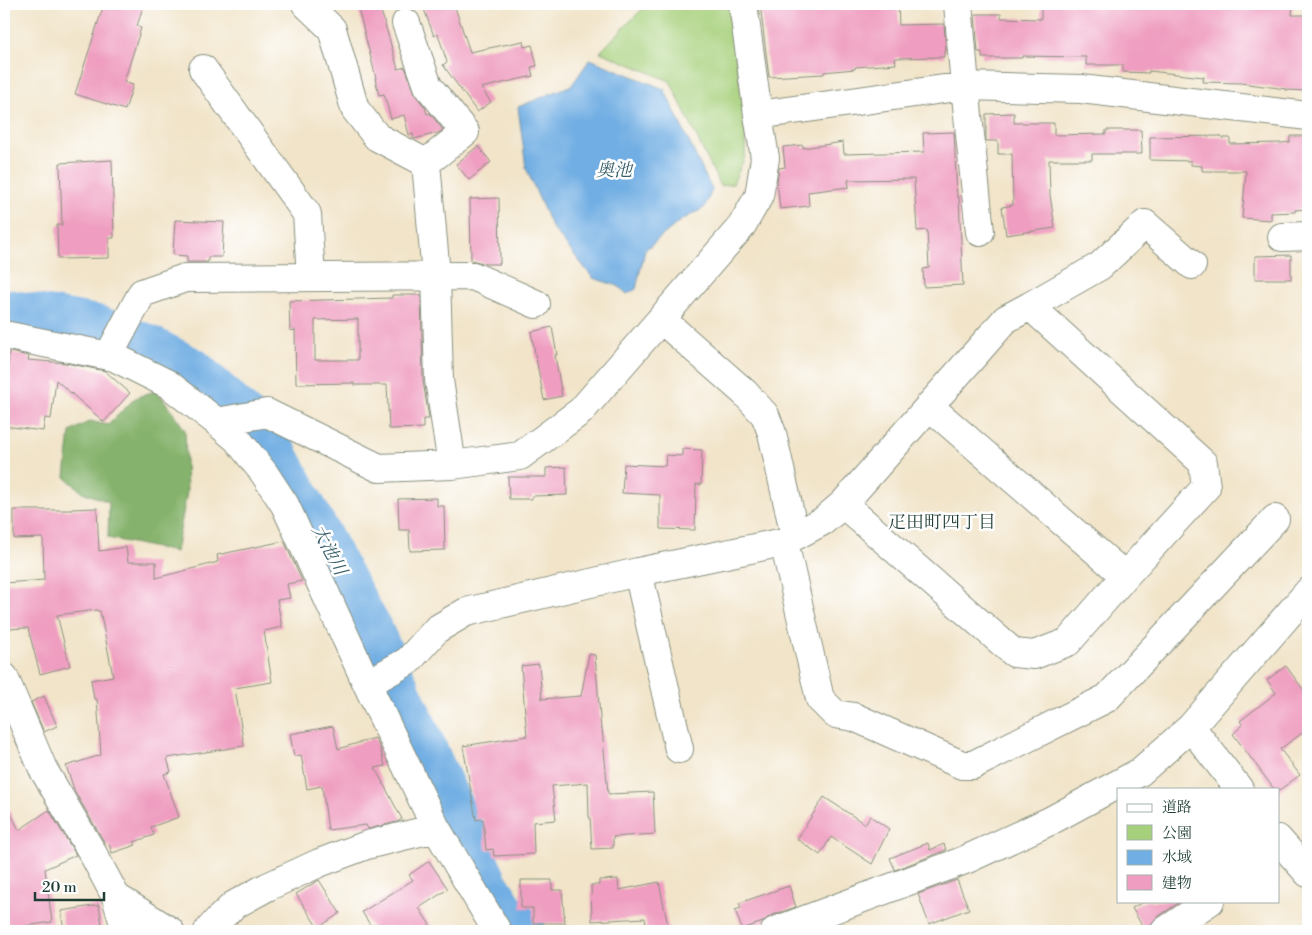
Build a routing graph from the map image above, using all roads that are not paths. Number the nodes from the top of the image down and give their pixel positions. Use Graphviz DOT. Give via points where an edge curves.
graph roads {
  1 [pos="306,4"];
  2 [pos="742,4"];
  3 [pos="958,4"];
  4 [pos="406,23"];
  5 [pos="203,69"];
  6 [pos="965,86"];
  7 [pos="758,115"];
  8 [pos="1308,116"];
  9 [pos="426,163"];
  10 [pos="980,232"];
  11 [pos="1192,265"];
  12 [pos="436,275"];
  13 [pos="311,277"];
  14 [pos="536,304"];
  15 [pos="1030,306"];
  16 [pos="661,319"];
  17 [pos="4,335"];
  18 [pos="109,355"];
  19 [pos="929,406"];
  20 [pos="225,420"];
  21 [pos="452,465"];
  22 [pos="844,504"];
  23 [pos="1275,519"];
  24 [pos="789,539"];
  25 [pos="638,572"];
  26 [pos="1125,576"];
  27 [pos="1308,592"];
  28 [pos="4,677"];
  29 [pos="374,680"];
  30 [pos="1191,727"];
  31 [pos="679,749"];
  32 [pos="1238,788"];
  33 [pos="436,828"];
  34 [pos="1281,848"];
  35 [pos="1308,873"];
  36 [pos="116,897"];
  37 [pos="1208,902"];
  38 [pos="126,931"];
  39 [pos="170,931"];
  40 [pos="208,931"];
  41 [pos="497,931"];
  42 [pos="775,931"];
  43 [pos="1165,931"];
  1 -- 9 [label="street" via="332,29 355,109 377,137"];
  2 -- 7 [label="street"];
  3 -- 6 [label="street"];
  4 -- 9 [label="street" via="428,86 466,132"];
  5 -- 13 [label="street" via="307,214"];
  6 -- 7 [label="street"];
  6 -- 8 [label="street" via="1081,89"];
  6 -- 10 [label="street"];
  7 -- 16 [label="street" via="765,158 759,196 742,227"];
  9 -- 12 [label="street"];
  11 -- 15 [label="street" via="1144,224 1100,266"];
  12 -- 13 [label="street"];
  12 -- 14 [label="street" via="473,276"];
  12 -- 21 [label="street" via="439,380"];
  13 -- 18 [label="street" via="185,278 142,293"];
  15 -- 19 [label="street" via="1006,319"];
  15 -- 26 [label="street" via="1203,463 1206,487"];
  16 -- 21 [label="street" via="581,411 520,456"];
  16 -- 24 [label="street" via="745,393 765,415 772,433"];
  17 -- 18 [label="street"];
  18 -- 20 [label="street" via="168,384"];
  19 -- 22 [label="street"];
  19 -- 26 [label="street"];
  20 -- 21 [label="street" via="267,413 379,468"];
  20 -- 29 [label="street" via="285,505"];
  22 -- 24 [label="street" via="823,521"];
  22 -- 26 [label="street" via="1014,653 1034,655 1068,642"];
  23 -- 24 [label="street" via="1107,698 973,764 962,766 854,717 835,714 820,699"];
  24 -- 25 [label="street"];
  25 -- 29 [label="street" via="466,612 437,629 408,661"];
  25 -- 31 [label="street"];
  27 -- 30 [label="street"];
  28 -- 36 [label="street" via="43,769"];
  29 -- 33 [label="street"];
  30 -- 32 [label="street"];
  30 -- 42 [label="street" via="1140,772 1050,821 966,860"];
  33 -- 40 [label="street" via="368,845 319,863 234,905"];
  33 -- 41 [label="street"];
  34 -- 35 [label="street"];
  36 -- 38 [label="street"];
  36 -- 39 [label="street"];
  37 -- 43 [label="street"];
}
